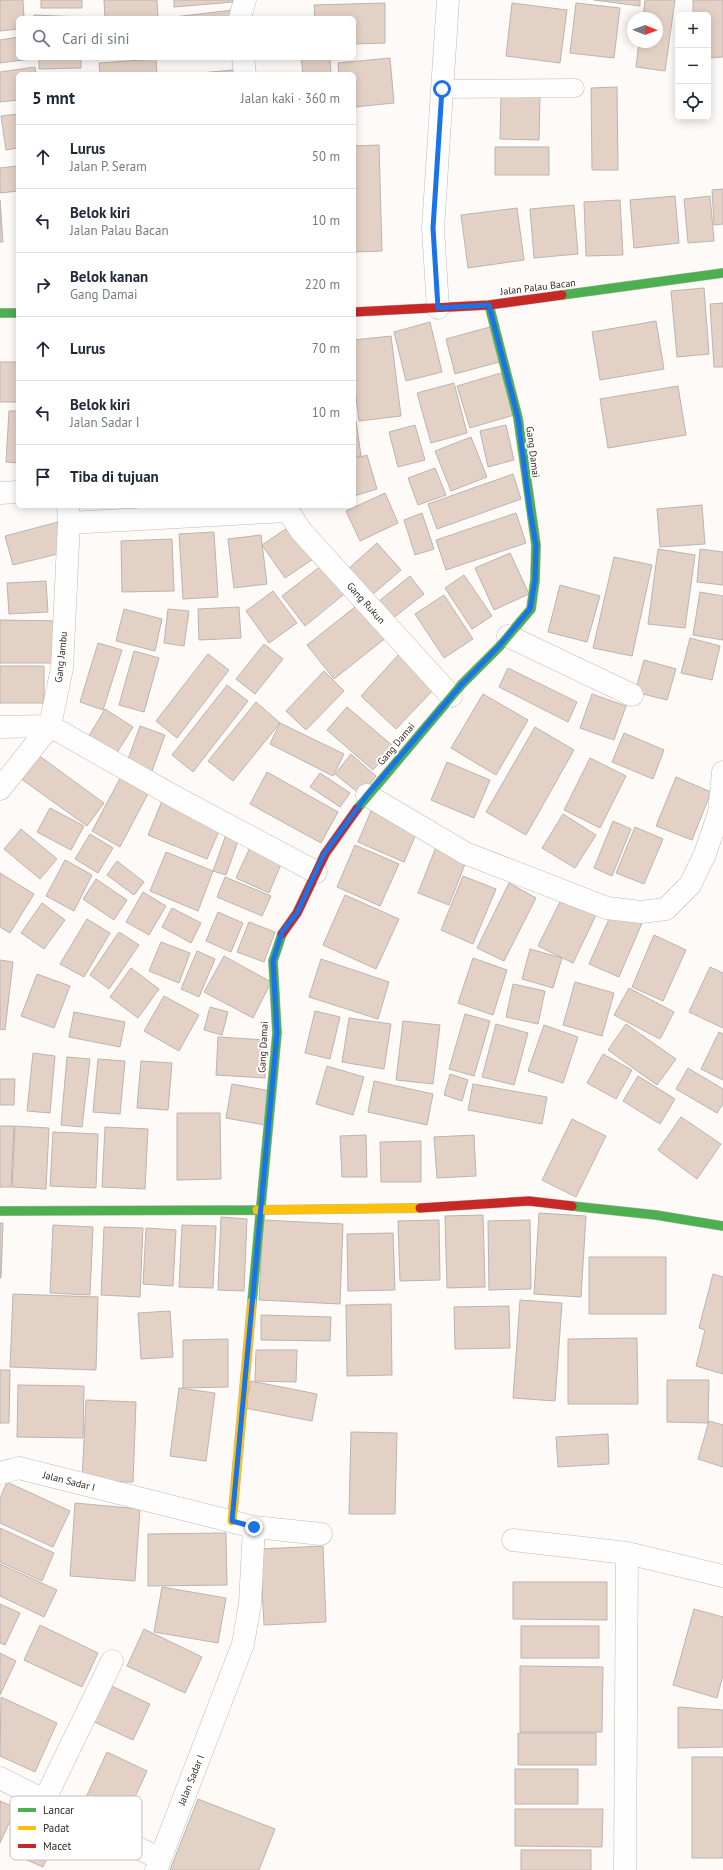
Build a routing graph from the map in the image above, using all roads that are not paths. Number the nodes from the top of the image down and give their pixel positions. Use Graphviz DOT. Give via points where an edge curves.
graph roads {
  1 [pos="245,0"];
  2 [pos="448,0"];
  3 [pos="241,16"];
  4 [pos="243,60"];
  5 [pos="245,72"];
  6 [pos="575,88"];
  7 [pos="442,89"];
  8 [pos="723,273"];
  9 [pos="489,305"];
  10 [pos="438,308"];
  11 [pos="356,312"];
  12 [pos="0,313"];
  13 [pos="16,313"];
  14 [pos="16,492"];
  15 [pos="0,493"];
  16 [pos="286,509"];
  17 [pos="68,514"];
  18 [pos="508,636"];
  19 [pos="632,695"];
  20 [pos="451,696"];
  21 [pos="50,726"];
  22 [pos="0,727"];
  23 [pos="723,772"];
  24 [pos="0,789"];
  25 [pos="367,795"];
  26 [pos="721,814"];
  27 [pos="316,872"];
  28 [pos="0,1211"];
  29 [pos="259,1211"];
  30 [pos="723,1226"];
  31 [pos="0,1473"];
  32 [pos="232,1521"];
  33 [pos="254,1527"];
  34 [pos="321,1534"];
  35 [pos="513,1540"];
  36 [pos="627,1553"];
  37 [pos="723,1576"];
  38 [pos="112,1661"];
  39 [pos="0,1778"];
  40 [pos="34,1796"];
  41 [pos="46,1796"];
  42 [pos="142,1855"];
  43 [pos="158,1864"];
  44 [pos="625,1870"];
  1 -- 3 [label="street"];
  2 -- 7 [label="street"];
  4 -- 5 [label="street"];
  6 -- 7 [label="lane"];
  7 -- 10 [label="street" via="433,228"];
  8 -- 9 [label="street, Jalan Palau Bacan"];
  9 -- 10 [label="street, Jalan Palau Bacan"];
  9 -- 18 [label="street, Gang Damai" via="518,418 536,545 535,580 530,609"];
  10 -- 11 [label="street, Jalan Palau Bacan"];
  12 -- 13 [label="street"];
  14 -- 15 [label="street"];
  16 -- 17 [label="street"];
  16 -- 20 [label="street, Gang Rukun" via="301,531"];
  17 -- 21 [label="street, Gang Jambu" via="62,668"];
  18 -- 19 [label="street"];
  18 -- 20 [label="street, Gang Damai"];
  20 -- 25 [label="street, Gang Damai"];
  21 -- 22 [label="street"];
  21 -- 24 [label="street, Gang Jambu"];
  21 -- 27 [label="street" via="184,802"];
  23 -- 26 [label="street"];
  25 -- 26 [label="street" via="465,853 607,908 641,912 666,909 690,885"];
  25 -- 27 [label="street, Gang Damai" via="324,854"];
  27 -- 29 [label="street, Gang Damai" via="297,913 282,932 273,961 277,1033"];
  28 -- 29 [label="street"];
  29 -- 30 [label="street" via="402,1209 529,1201 656,1215"];
  29 -- 32 [label="street, Gang Damai"];
  31 -- 32 [label="street, Jalan Sadar I" via="19,1468"];
  32 -- 33 [label="street, Jalan Sadar I"];
  33 -- 34 [label="street, Jalan Sadar I"];
  33 -- 43 [label="street, Jalan Sadar I" via="250,1604 243,1644"];
  35 -- 36 [label="street"];
  36 -- 37 [label="street"];
  36 -- 44 [label="street"];
  38 -- 41 [label="street"];
  39 -- 40 [label="street, Jalan Sadar I"];
  42 -- 43 [label="street, Jalan Sadar I"];
}
